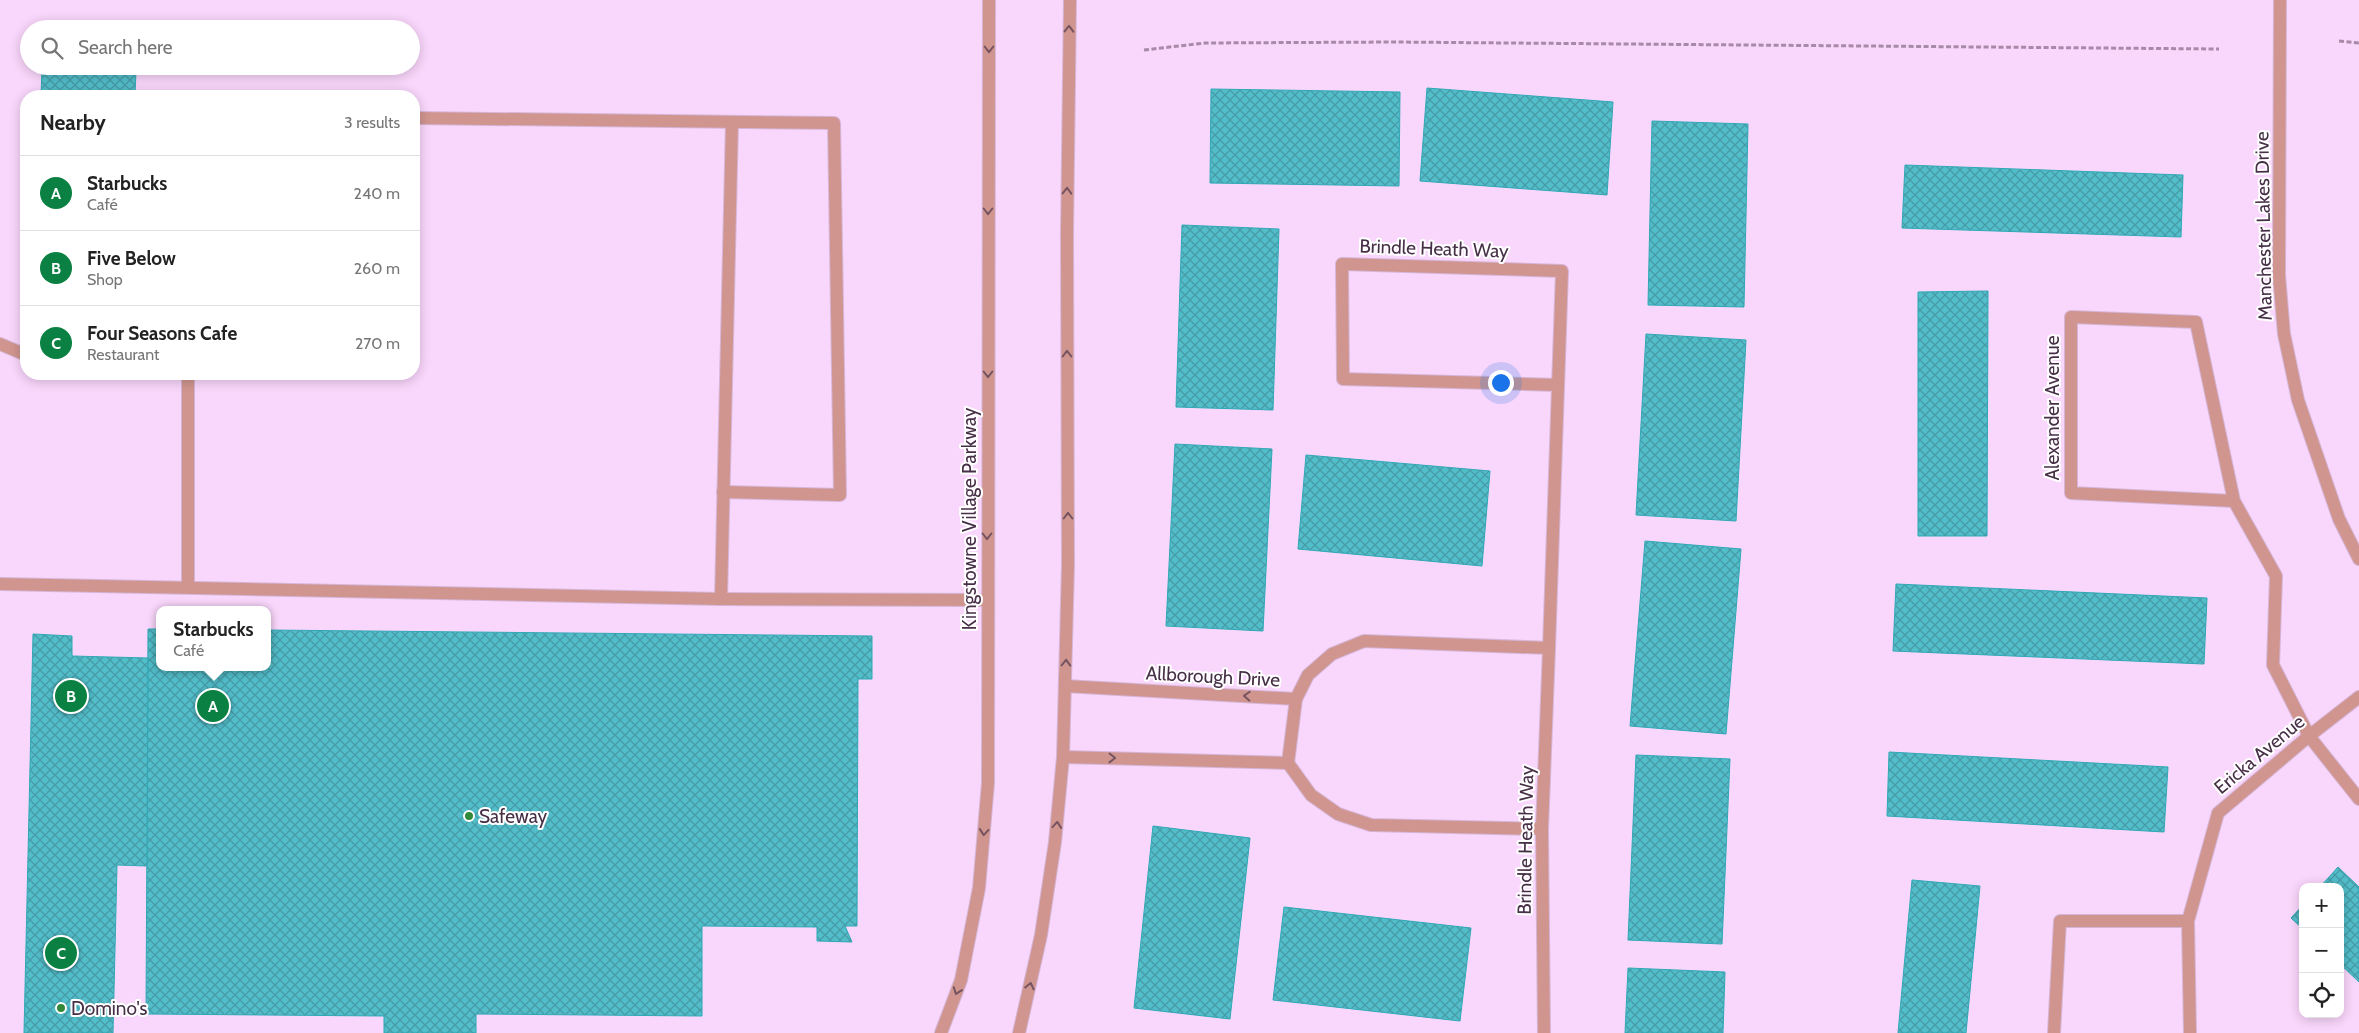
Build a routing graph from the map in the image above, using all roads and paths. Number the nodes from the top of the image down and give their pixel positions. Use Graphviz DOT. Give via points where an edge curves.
graph roads {
  1 [pos="989,0"];
  2 [pos="1070,0"];
  3 [pos="2280,0"];
  4 [pos="2339,41"];
  5 [pos="2359,43"];
  6 [pos="2219,49"];
  7 [pos="1144,50"];
  8 [pos="420,118"];
  9 [pos="732,122"];
  10 [pos="0,344"];
  11 [pos="20,352"];
  12 [pos="188,380"];
  13 [pos="1558,386"];
  14 [pos="723,492"];
  15 [pos="2234,501"];
  16 [pos="2359,559"];
  17 [pos="0,584"];
  18 [pos="188,587"];
  19 [pos="720,599"];
  20 [pos="987,600"];
  21 [pos="1549,648"];
  22 [pos="1065,686"];
  23 [pos="2359,697"];
  24 [pos="1296,699"];
  25 [pos="2309,736"];
  26 [pos="1063,757"];
  27 [pos="1288,763"];
  28 [pos="2359,799"];
  29 [pos="1542,830"];
  30 [pos="2188,921"];
  31 [pos="941,1033"];
  32 [pos="1019,1033"];
  33 [pos="1544,1033"];
  34 [pos="2054,1033"];
  35 [pos="2190,1033"];
  1 -- 20 [label="street, Kingstowne Village Parkway, one-way"];
  22 -- 2 [label="street, one-way"];
  3 -- 16 [label="street, Manchester Lakes Drive" via="2278,275 2284,334 2298,400 2339,519"];
  4 -- 5 [label="path"];
  6 -- 7 [label="path" via="1372,42 1205,43"];
  8 -- 9 [label="street"];
  9 -- 14 [label="street"];
  9 -- 14 [label="street" via="834,123 840,494"];
  10 -- 11 [label="street"];
  12 -- 18 [label="street"];
  13 -- 13 [label="street, Brindle Heath Way" via="1562,272 1342,264 1343,379"];
  13 -- 21 [label="street, Brindle Heath Way"];
  14 -- 19 [label="street"];
  15 -- 15 [label="street, Alexander Avenue" via="2071,493 2070,317 2196,322"];
  15 -- 25 [label="street, Alexander Avenue" via="2276,576 2273,665"];
  17 -- 18 [label="street"];
  18 -- 19 [label="street"];
  19 -- 20 [label="street"];
  20 -- 31 [label="street, Kingstowne Village Parkway, one-way" via="988,783 979,888 961,980"];
  21 -- 24 [label="street" via="1364,641 1332,654 1308,675"];
  21 -- 29 [label="street, Brindle Heath Way"];
  24 -- 22 [label="street, Allborough Drive, one-way"];
  22 -- 26 [label="street"];
  23 -- 25 [label="street, Ericka Avenue"];
  24 -- 27 [label="street, Allborough Drive"];
  25 -- 28 [label="street, Alexander Avenue"];
  25 -- 30 [label="street, Ericka Avenue" via="2218,813"];
  26 -- 27 [label="street, one-way"];
  32 -- 26 [label="street, one-way" via="1041,935"];
  27 -- 29 [label="street" via="1311,796 1338,814 1372,825"];
  29 -- 33 [label="street, Brindle Heath Way"];
  30 -- 34 [label="street" via="2060,921"];
  30 -- 35 [label="street, Ericka Avenue"];
}
